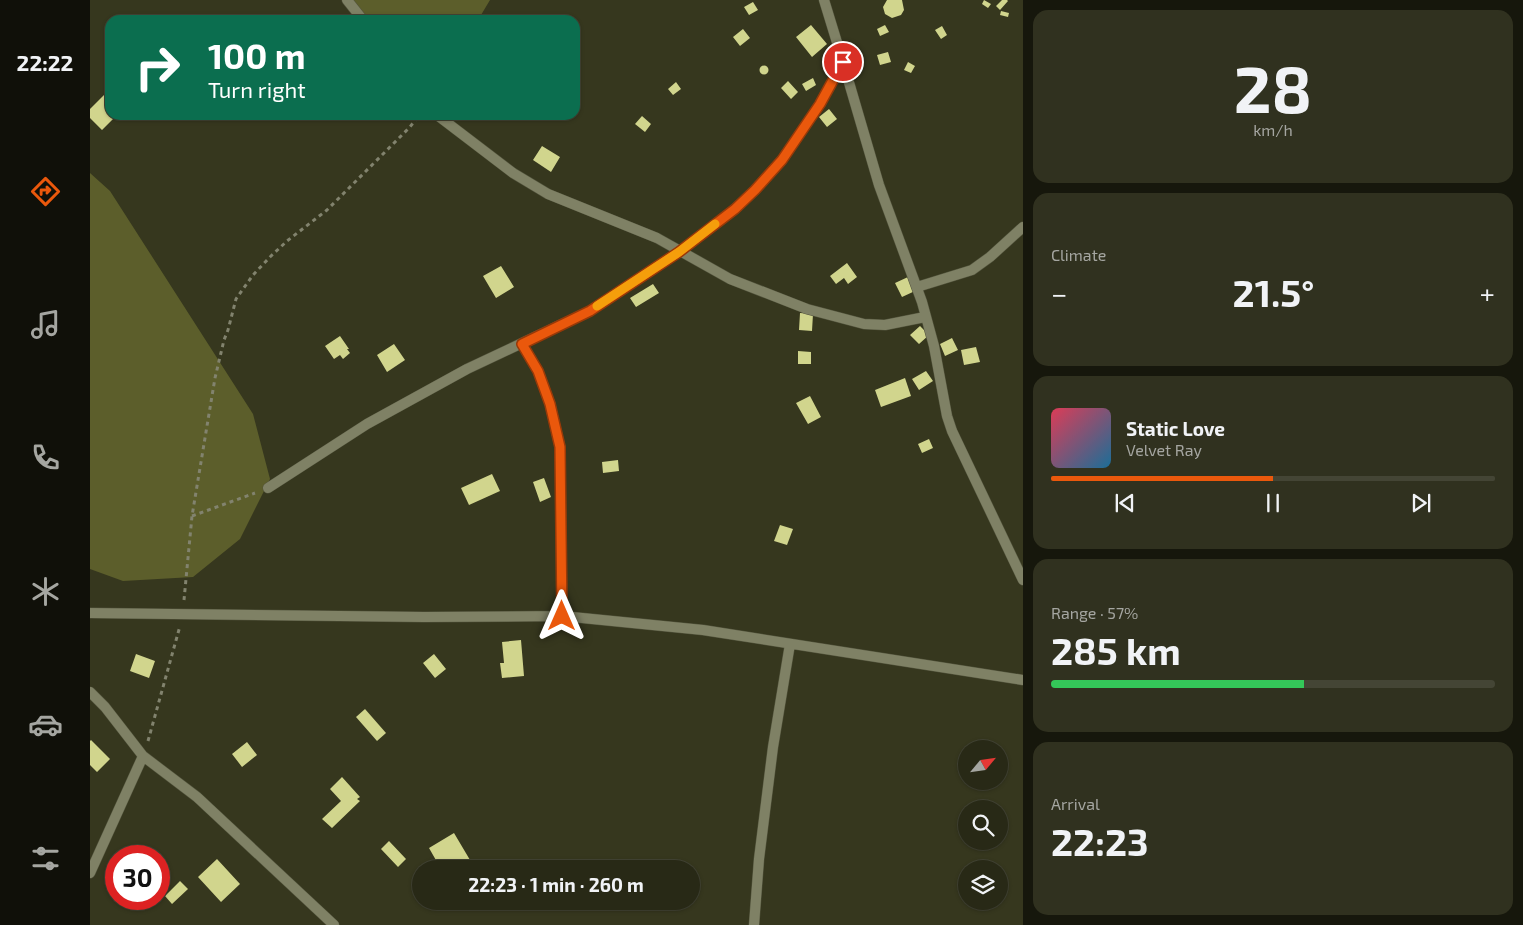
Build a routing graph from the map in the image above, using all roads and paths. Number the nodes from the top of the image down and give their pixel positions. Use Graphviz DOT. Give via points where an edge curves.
graph roads {
  1 [pos="347,0"];
  2 [pos="824,0"];
  3 [pos="360,15"];
  4 [pos="843,62"];
  5 [pos="415,120"];
  6 [pos="444,120"];
  7 [pos="1023,228"];
  8 [pos="679,252"];
  9 [pos="917,288"];
  10 [pos="925,317"];
  11 [pos="522,344"];
  12 [pos="268,488"];
  13 [pos="192,516"];
  14 [pos="1023,580"];
  15 [pos="90,612"];
  16 [pos="183,614"];
  17 [pos="562,616"];
  18 [pos="790,644"];
  19 [pos="1023,680"];
  20 [pos="90,692"];
  21 [pos="144,756"];
  22 [pos="90,873"];
  23 [pos="334,925"];
  24 [pos="754,925"];
  1 -- 3 [label="street"];
  2 -- 4 [label="street"];
  4 -- 8 [label="street" via="820,104 782,160 735,209"];
  4 -- 9 [label="street" via="879,186"];
  5 -- 13 [label="path" via="327,210 270,257 236,299 215,378"];
  6 -- 8 [label="street" via="513,173 548,194 640,231"];
  7 -- 9 [label="street" via="972,270"];
  8 -- 10 [label="street" via="769,295 864,324 885,325"];
  8 -- 11 [label="street" via="590,311"];
  9 -- 10 [label="street"];
  10 -- 14 [label="street" via="952,431"];
  11 -- 12 [label="street" via="467,369 367,424"];
  11 -- 17 [label="street" via="538,371 560,447"];
  12 -- 13 [label="path"];
  13 -- 16 [label="path"];
  15 -- 16 [label="street"];
  16 -- 17 [label="street"];
  16 -- 21 [label="path"];
  17 -- 18 [label="street" via="703,630"];
  18 -- 19 [label="street"];
  18 -- 24 [label="street" via="772,756"];
  20 -- 21 [label="street"];
  21 -- 22 [label="street"];
  21 -- 23 [label="street" via="197,797"];
}
